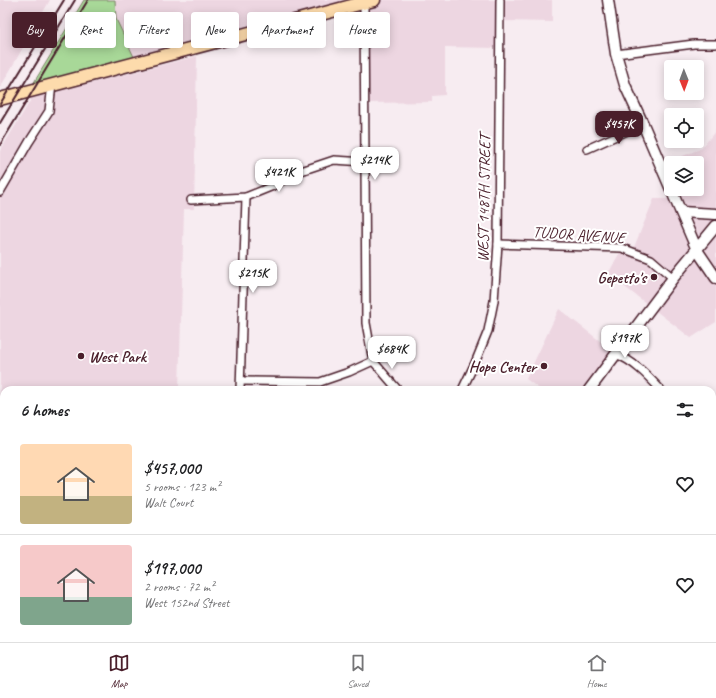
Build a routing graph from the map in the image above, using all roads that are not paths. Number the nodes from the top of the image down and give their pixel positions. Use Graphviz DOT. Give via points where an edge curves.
graph roads {
  1 [pos="500,0"];
  2 [pos="608,0"];
  3 [pos="369,1"];
  4 [pos="716,44"];
  5 [pos="616,54"];
  6 [pos="52,84"];
  7 [pos="0,99"];
  8 [pos="643,124"];
  9 [pos="587,149"];
  10 [pos="365,162"];
  11 [pos="0,192"];
  12 [pos="246,197"];
  13 [pos="192,200"];
  14 [pos="681,212"];
  15 [pos="716,214"];
  16 [pos="716,226"];
  17 [pos="498,244"];
  18 [pos="697,250"];
  19 [pos="673,278"];
  20 [pos="716,278"];
  21 [pos="615,354"];
  22 [pos="373,361"];
  23 [pos="240,381"];
  24 [pos="240,386"];
  25 [pos="395,386"];
  26 [pos="464,386"];
  27 [pos="592,386"];
  28 [pos="658,386"];
  1 -- 17 [label="street, WEST 148TH STREET"];
  2 -- 5 [label="main road"];
  3 -- 6 [label="main road"];
  3 -- 10 [label="street"];
  4 -- 5 [label="street" via="694,44"];
  5 -- 8 [label="main road" via="625,85"];
  6 -- 7 [label="main road"];
  6 -- 11 [label="street" via="48,110"];
  8 -- 9 [label="street"];
  8 -- 14 [label="main road"];
  10 -- 12 [label="street" via="334,160 295,173"];
  10 -- 22 [label="street" via="366,323"];
  12 -- 13 [label="street"];
  12 -- 23 [label="street"];
  14 -- 15 [label="main road"];
  14 -- 18 [label="main road"];
  16 -- 18 [label="main road"];
  17 -- 19 [label="street, TUDOR AVENUE" via="622,248 651,259"];
  17 -- 26 [label="street, WEST 148TH STREET" via="494,301 488,331"];
  18 -- 19 [label="main road"];
  18 -- 20 [label="main road"];
  19 -- 21 [label="main road"];
  21 -- 27 [label="main road"];
  21 -- 28 [label="street" via="625,358"];
  22 -- 23 [label="street" via="320,382"];
  22 -- 25 [label="street"];
  23 -- 24 [label="street"];
}
